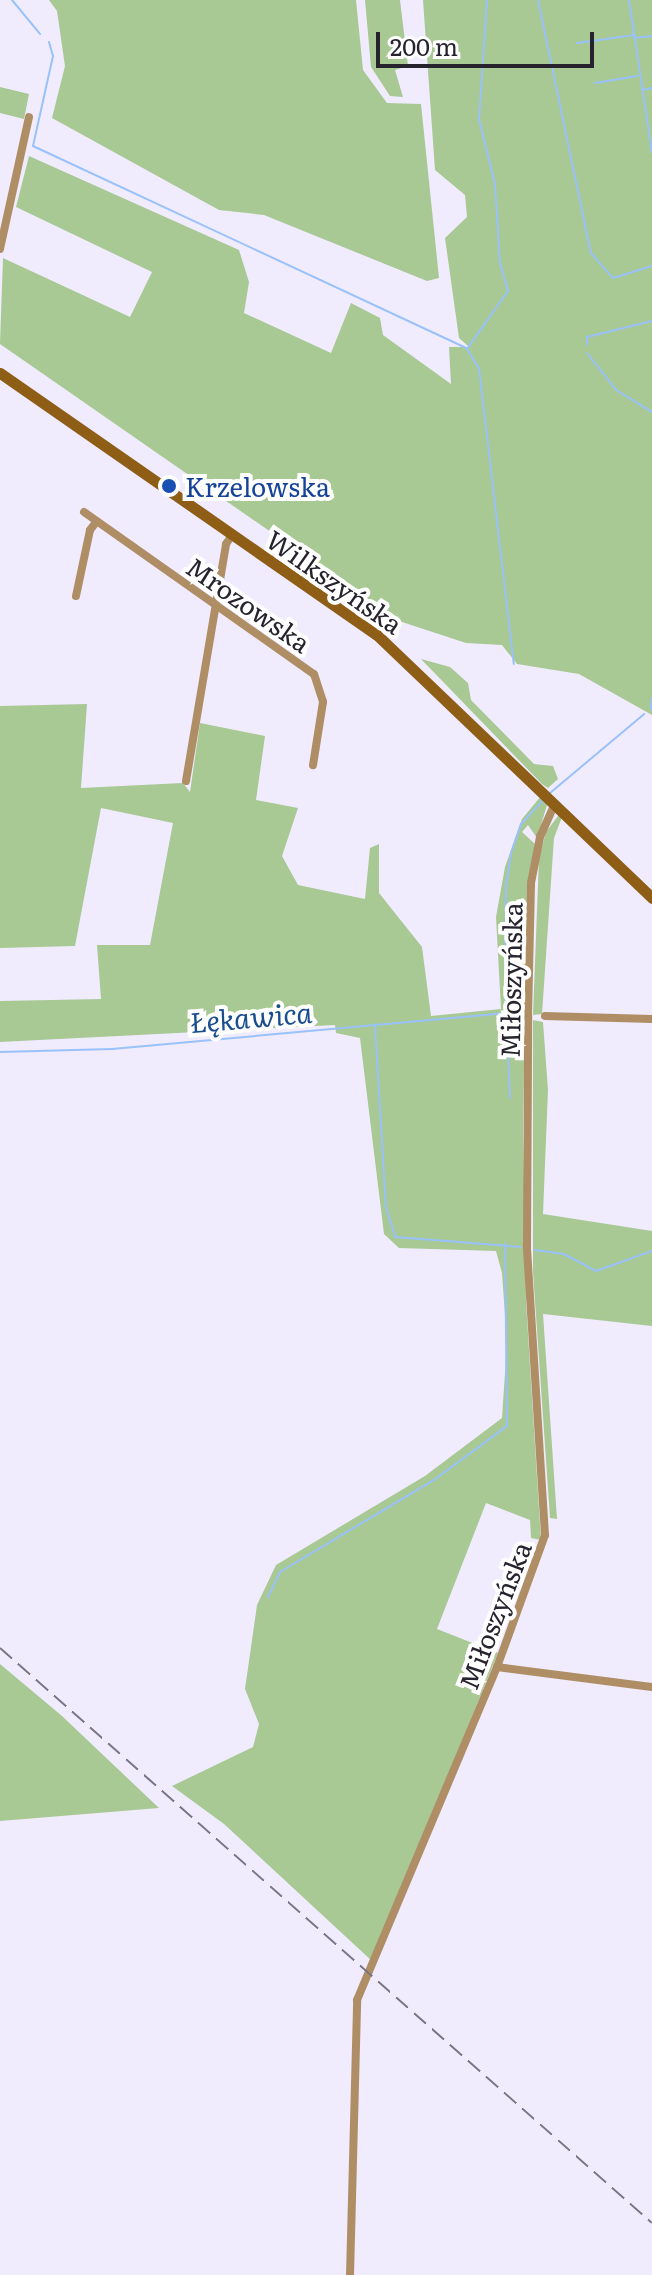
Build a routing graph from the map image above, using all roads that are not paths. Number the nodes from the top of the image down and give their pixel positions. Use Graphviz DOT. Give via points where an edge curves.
graph roads {
  1 [pos="29,117"];
  2 [pos="0,249"];
  3 [pos="0,373"];
  4 [pos="84,512"];
  5 [pos="97,521"];
  6 [pos="232,535"];
  7 [pos="76,596"];
  8 [pos="217,606"];
  9 [pos="313,765"];
  10 [pos="186,781"];
  11 [pos="555,804"];
  12 [pos="652,898"];
  13 [pos="545,1016"];
  14 [pos="652,1019"];
  15 [pos="497,1667"];
  16 [pos="652,1687"];
  17 [pos="350,2275"];
  1 -- 2 [label="street"];
  3 -- 6 [label="street, Wilkszyńska"];
  4 -- 5 [label="street, Mrozowska"];
  5 -- 7 [label="street" via="90,530"];
  5 -- 8 [label="street, Mrozowska"];
  6 -- 8 [label="street" via="226,544"];
  6 -- 11 [label="street, Wilkszyńska" via="376,634"];
  8 -- 9 [label="street, Mrozowska" via="318,679 323,702"];
  8 -- 10 [label="street"];
  11 -- 12 [label="street, Wilkszyńska"];
  11 -- 15 [label="street, Miłoszyńska" via="540,837 531,883 528,1016 527,1245 546,1529 540,1558"];
  13 -- 14 [label="street"];
  15 -- 16 [label="street"];
  15 -- 17 [label="street, Miłoszyńska" via="357,2000"];
}
